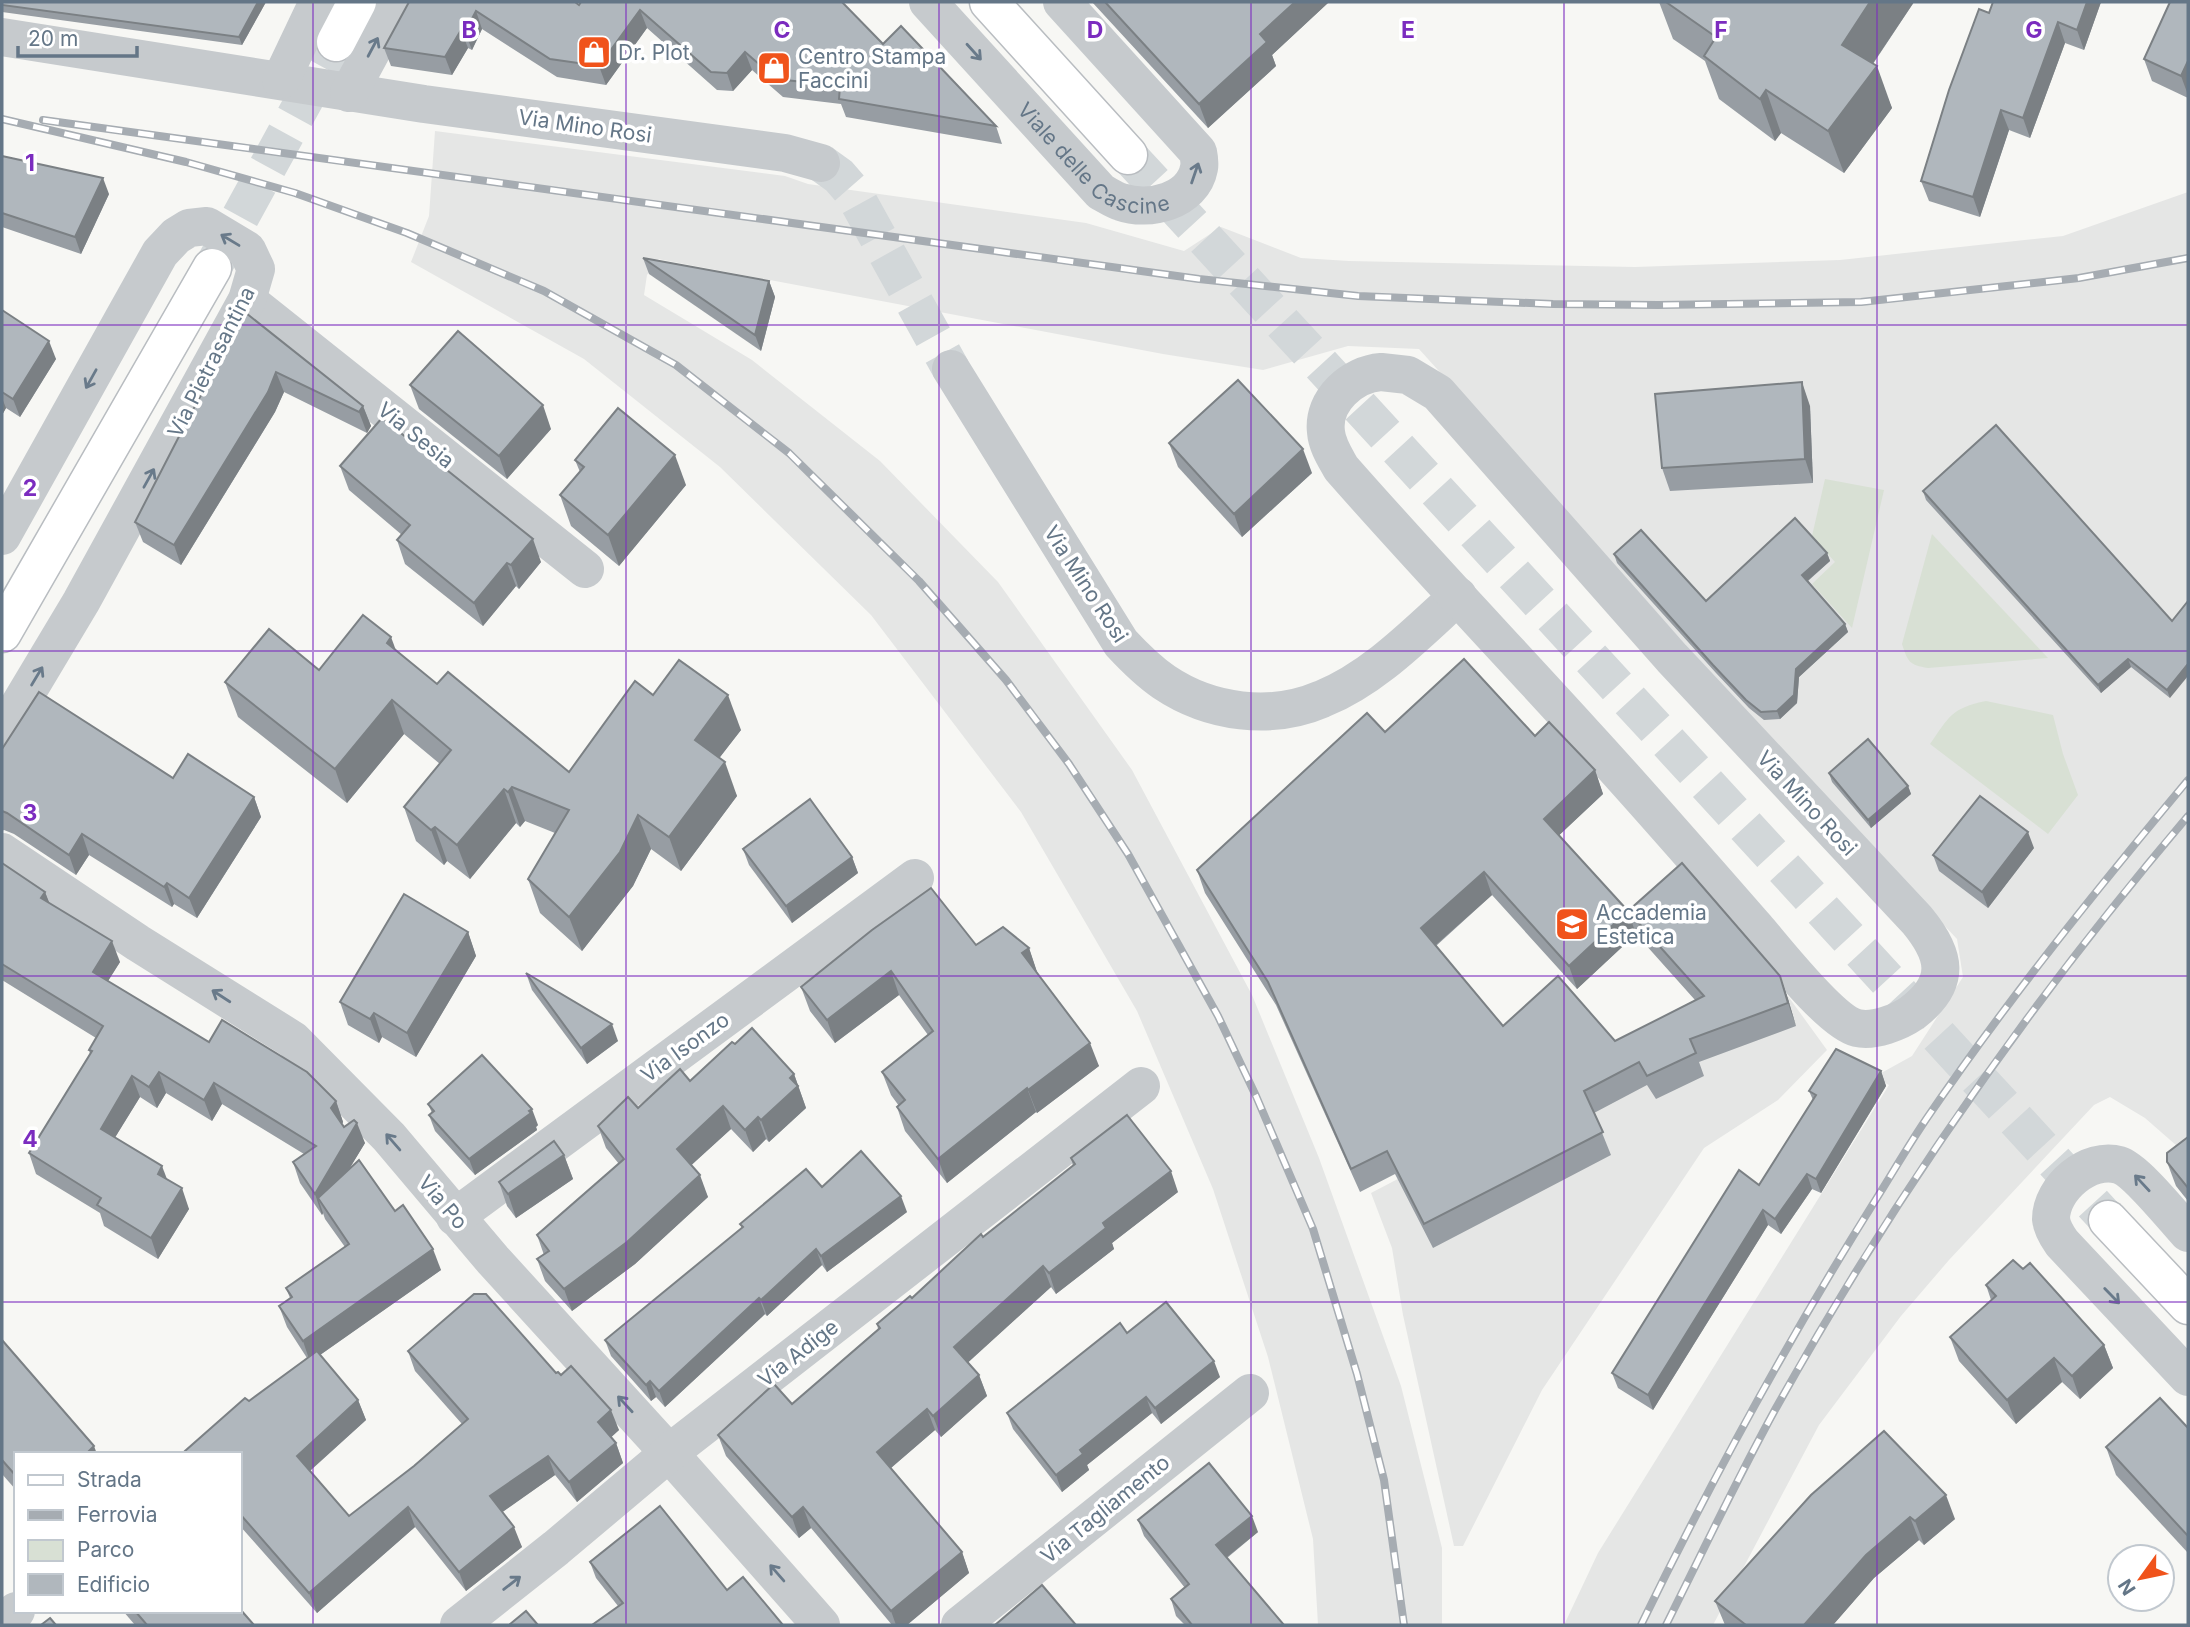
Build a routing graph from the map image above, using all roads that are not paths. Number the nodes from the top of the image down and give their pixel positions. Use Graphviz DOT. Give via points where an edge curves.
graph roads {
  1 [pos="318,2"];
  2 [pos="358,2"];
  3 [pos="398,2"];
  4 [pos="928,2"];
  5 [pos="989,2"];
  6 [pos="1062,2"];
  7 [pos="2,37"];
  8 [pos="336,42"];
  9 [pos="281,80"];
  10 [pos="349,93"];
  11 [pos="1128,155"];
  12 [pos="821,163"];
  13 [pos="212,268"];
  14 [pos="247,300"];
  15 [pos="951,369"];
  16 [pos="2,536"];
  17 [pos="585,569"];
  18 [pos="1458,596"];
  19 [pos="2,633"];
  20 [pos="2,734"];
  21 [pos="2,852"];
  22 [pos="915,878"];
  23 [pos="1141,1086"];
  24 [pos="455,1217"];
  25 [pos="2108,1220"];
  26 [pos="2188,1233"];
  27 [pos="2188,1305"];
  28 [pos="2188,1377"];
  29 [pos="1250,1393"];
  30 [pos="669,1453"];
  31 [pos="459,1625"];
  32 [pos="821,1625"];
  33 [pos="960,1625"];
  1 -- 9 [label="street"];
  2 -- 8 [label="main road"];
  10 -- 3 [label="street, one-way"];
  4 -- 6 [label="street, Viale delle Cascine, one-way" via="1101,192 1139,205 1172,201 1194,181 1200,167 1198,152"];
  5 -- 11 [label="main road, Viale delle Cascine"];
  7 -- 9 [label="street, Via Mino Rosi"];
  9 -- 10 [label="street, Via Mino Rosi"];
  10 -- 12 [label="street, Via Mino Rosi" via="785,153"];
  13 -- 19 [label="main road, Via Pietrasantina"];
  14 -- 16 [label="street, Via Pietrasantina, one-way" via="256,269 247,250 207,226 189,228 176,236 160,253"];
  14 -- 17 [label="street, Via Sesia"];
  20 -- 14 [label="street, Via Pietrasantina, one-way" via="81,602"];
  15 -- 18 [label="street, Via Mino Rosi" via="1121,643 1164,683 1203,703 1257,712 1324,699 1367,673"];
  18 -- 18 [label="street, Via Mino Rosi" via="1840,1018 1857,1028 1886,1025 1902,1020 1923,1004 1941,971 1941,957 1931,937 1672,658 1438,393 1408,375 1381,372 1354,379 1326,417 1332,452 1341,468"];
  24 -- 21 [label="street, Via Po, one-way" via="388,1137 293,1040"];
  22 -- 24 [label="street, Via Isonzo"];
  23 -- 30 [label="street, Via Adige"];
  30 -- 24 [label="street, Via Po, one-way"];
  25 -- 27 [label="main road"];
  26 -- 28 [label="street, one-way" via="2132,1172 2120,1165 2101,1164 2072,1178 2054,1202 2051,1219 2062,1243"];
  29 -- 33 [label="street, Via Tagliamento"];
  31 -- 30 [label="street, Via Adige, one-way"];
  32 -- 30 [label="street, Via Po, one-way"];
}
